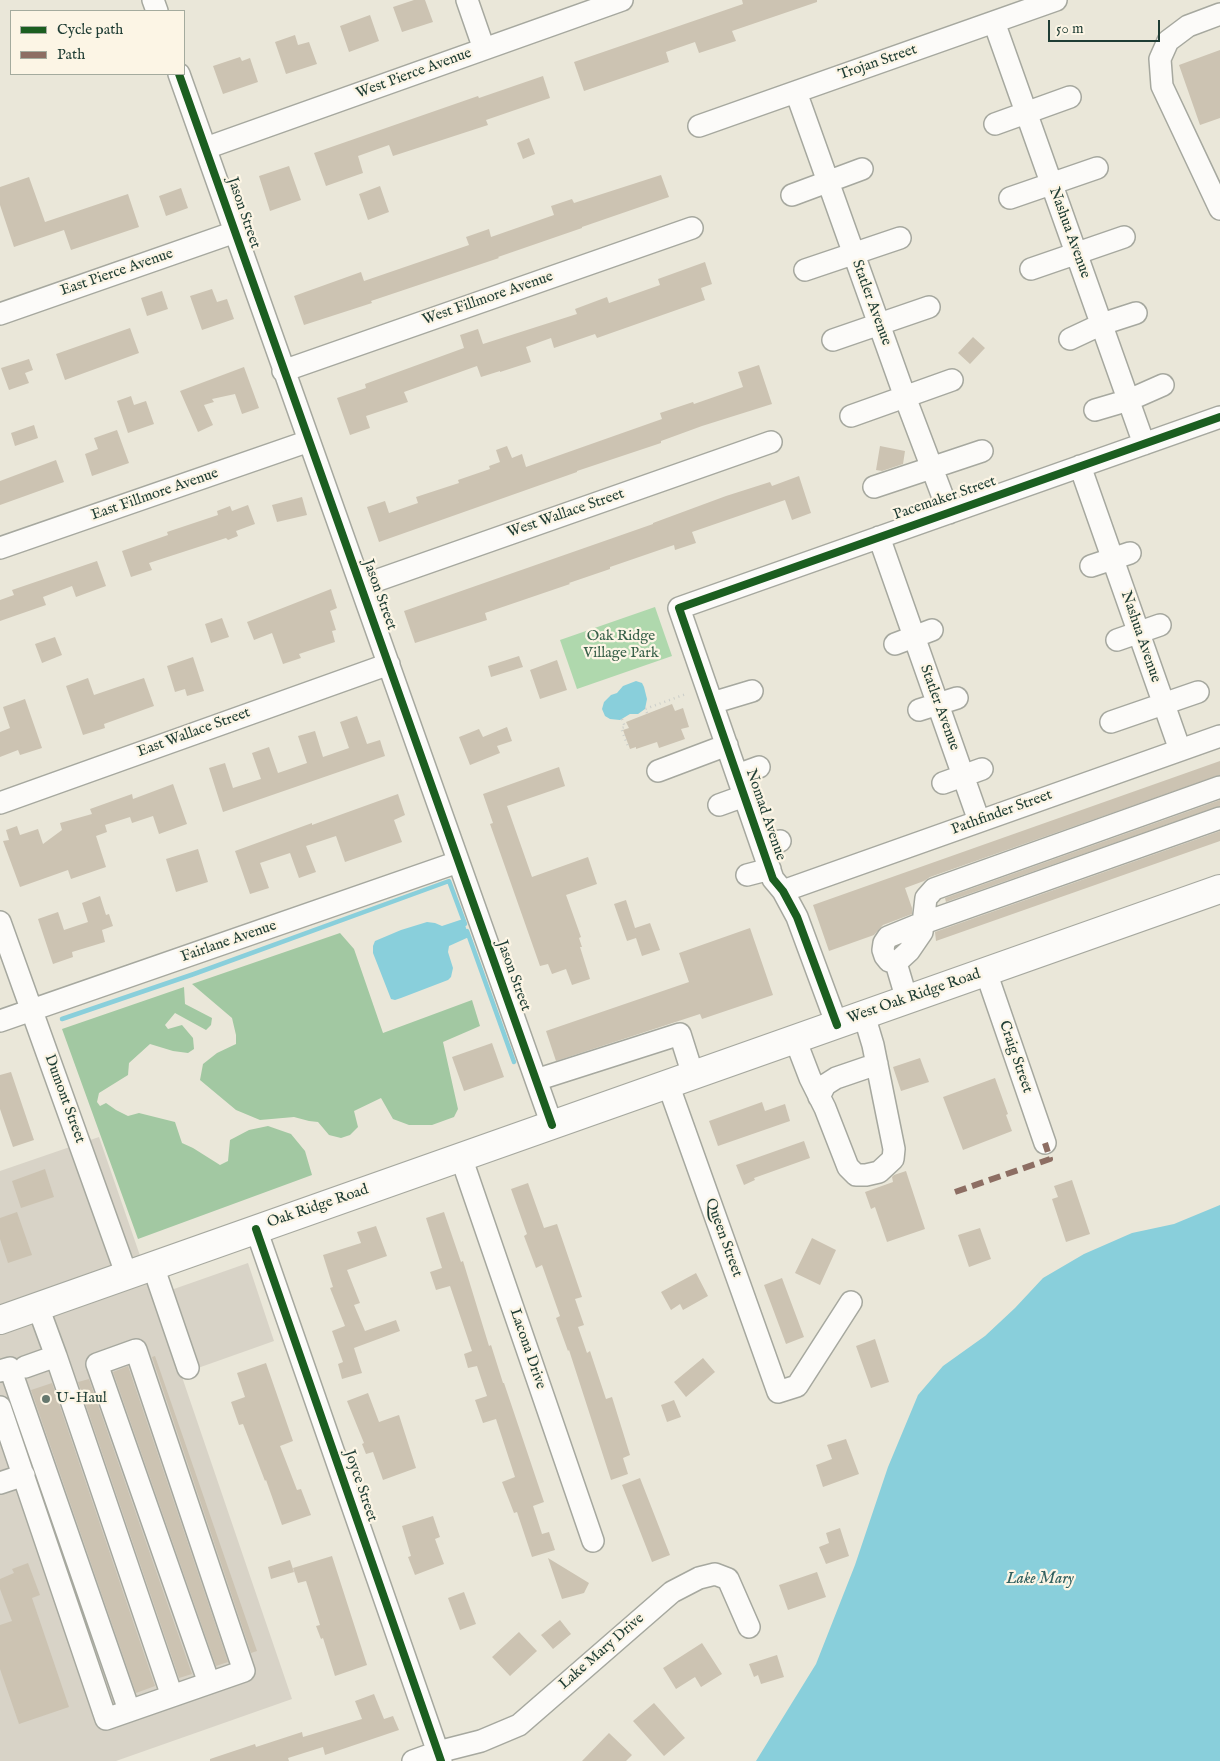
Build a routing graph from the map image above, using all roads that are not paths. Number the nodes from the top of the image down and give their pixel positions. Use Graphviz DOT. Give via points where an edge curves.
graph roads {
  1 [pos="467,0"];
  2 [pos="622,0"];
  3 [pos="1056,0"];
  4 [pos="1220,14"];
  5 [pos="994,22"];
  6 [pos="484,49"];
  7 [pos="179,75"];
  8 [pos="796,92"];
  9 [pos="1070,97"];
  10 [pos="1027,112"];
  11 [pos="995,124"];
  12 [pos="699,126"];
  13 [pos="206,148"];
  14 [pos="1097,168"];
  15 [pos="862,169"];
  16 [pos="828,182"];
  17 [pos="1052,183"];
  18 [pos="792,195"];
  19 [pos="1010,198"];
  20 [pos="1220,209"];
  21 [pos="692,228"];
  22 [pos="235,232"];
  23 [pos="1124,237"];
  24 [pos="900,238"];
  25 [pos="1077,253"];
  26 [pos="854,254"];
  27 [pos="1031,269"];
  28 [pos="805,270"];
  29 [pos="929,308"];
  30 [pos="1136,313"];
  31 [pos="0,314"];
  32 [pos="879,324"];
  33 [pos="1102,324"];
  34 [pos="1070,339"];
  35 [pos="832,340"];
  36 [pos="283,370"];
  37 [pos="952,380"];
  38 [pos="1163,385"];
  39 [pos="905,397"];
  40 [pos="1129,400"];
  41 [pos="1095,410"];
  42 [pos="851,416"];
  43 [pos="1220,417"];
  44 [pos="309,441"];
  45 [pos="771,442"];
  46 [pos="1144,444"];
  47 [pos="982,451"];
  48 [pos="1080,466"];
  49 [pos="932,468"];
  50 [pos="874,487"];
  51 [pos="949,513"];
  52 [pos="879,537"];
  53 [pos="0,548"];
  54 [pos="1121,556"];
  55 [pos="1091,566"];
  56 [pos="361,586"];
  57 [pos="679,608"];
  58 [pos="1160,625"];
  59 [pos="1138,632"];
  60 [pos="1117,640"];
  61 [pos="389,664"];
  62 [pos="752,691"];
  63 [pos="1198,692"];
  64 [pos="712,703"];
  65 [pos="1163,704"];
  66 [pos="1111,722"];
  67 [pos="1220,736"];
  68 [pos="727,745"];
  69 [pos="1180,750"];
  70 [pos="759,767"];
  71 [pos="658,771"];
  72 [pos="737,775"];
  73 [pos="1220,787"];
  74 [pos="744,796"];
  75 [pos="0,803"];
  76 [pos="719,805"];
  77 [pos="1220,818"];
  78 [pos="979,822"];
  79 [pos="458,862"];
  80 [pos="770,869"];
  81 [pos="747,875"];
  82 [pos="1220,889"];
  83 [pos="783,891"];
  84 [pos="0,922"];
  85 [pos="923,924"];
  86 [pos="986,972"];
  87 [pos="907,1000"];
  88 [pos="32,1010"];
  89 [pos="864,1015"];
  90 [pos="0,1022"];
  91 [pos="837,1025"];
  92 [pos="795,1039"];
  93 [pos="877,1064"];
  94 [pos="693,1075"];
  95 [pos="536,1080"];
  96 [pos="668,1084"];
  97 [pos="819,1097"];
  98 [pos="552,1125"];
  99 [pos="1045,1143"];
  100 [pos="461,1157"];
  101 [pos="256,1229"];
  102 [pos="153,1266"];
  103 [pos="127,1276"];
  104 [pos="851,1302"];
  105 [pos="38,1307"];
  106 [pos="1,1316"];
  107 [pos="56,1356"];
  108 [pos="25,1367"];
  109 [pos="188,1368"];
  110 [pos="0,1371"];
  111 [pos="0,1407"];
  112 [pos="24,1475"];
  113 [pos="0,1483"];
  114 [pos="593,1541"];
  115 [pos="749,1627"];
  116 [pos="209,1683"];
  117 [pos="172,1696"];
  118 [pos="129,1710"];
  119 [pos="439,1756"];
  120 [pos="413,1761"];
  1 -- 6 [label="street"];
  2 -- 6 [label="street, West Pierce Avenue"];
  3 -- 5 [label="street, Trojan Street"];
  4 -- 20 [label="street" via="1188,26 1168,41 1160,59 1162,86"];
  5 -- 8 [label="street, Trojan Street"];
  5 -- 10 [label="street, Nashua Avenue"];
  6 -- 13 [label="street, West Pierce Avenue"];
  7 -- 13 [label="street, Jason Street"];
  8 -- 12 [label="street, Trojan Street"];
  8 -- 16 [label="street, Statler Avenue"];
  9 -- 10 [label="street"];
  10 -- 11 [label="street"];
  10 -- 17 [label="street, Nashua Avenue"];
  13 -- 22 [label="street, Jason Street"];
  14 -- 17 [label="street"];
  15 -- 16 [label="street"];
  16 -- 18 [label="street"];
  16 -- 26 [label="street, Statler Avenue"];
  17 -- 19 [label="street"];
  17 -- 25 [label="street, Nashua Avenue"];
  21 -- 36 [label="street, West Fillmore Avenue"];
  22 -- 31 [label="street, East Pierce Avenue"];
  22 -- 36 [label="street, Jason Street"];
  23 -- 25 [label="street"];
  24 -- 26 [label="street"];
  25 -- 27 [label="street"];
  25 -- 33 [label="street, Nashua Avenue"];
  26 -- 28 [label="street"];
  26 -- 32 [label="street, Statler Avenue"];
  29 -- 32 [label="street"];
  30 -- 33 [label="street"];
  32 -- 35 [label="street"];
  32 -- 39 [label="street, Statler Avenue"];
  33 -- 34 [label="street"];
  33 -- 40 [label="street, Nashua Avenue"];
  36 -- 44 [label="street, Jason Street"];
  37 -- 39 [label="street"];
  38 -- 40 [label="street"];
  39 -- 42 [label="street"];
  39 -- 49 [label="street, Statler Avenue"];
  40 -- 41 [label="street"];
  40 -- 46 [label="street, Nashua Avenue"];
  43 -- 46 [label="street, Pacemaker Street"];
  44 -- 53 [label="street, East Fillmore Avenue"];
  44 -- 56 [label="street, Jason Street"];
  45 -- 56 [label="street, West Wallace Street"];
  46 -- 48 [label="street, Pacemaker Street"];
  47 -- 49 [label="street"];
  48 -- 51 [label="street, Pacemaker Street"];
  48 -- 54 [label="street, Nashua Avenue"];
  49 -- 50 [label="street"];
  49 -- 51 [label="street, Statler Avenue"];
  51 -- 52 [label="street, Pacemaker Street"];
  52 -- 57 [label="street, Pacemaker Street"];
  52 -- 78 [label="street, Statler Avenue"];
  54 -- 55 [label="street"];
  54 -- 59 [label="street, Nashua Avenue"];
  56 -- 61 [label="street, Jason Street"];
  57 -- 64 [label="street, Nomad Avenue"];
  58 -- 59 [label="street"];
  59 -- 60 [label="street"];
  59 -- 65 [label="street, Nashua Avenue"];
  61 -- 75 [label="street, East Wallace Street"];
  61 -- 79 [label="street, Jason Street"];
  62 -- 64 [label="street"];
  63 -- 65 [label="street"];
  64 -- 68 [label="street, Nomad Avenue"];
  65 -- 66 [label="street"];
  65 -- 69 [label="street, Nashua Avenue"];
  67 -- 69 [label="street, Pathfinder Street"];
  68 -- 71 [label="street"];
  68 -- 72 [label="street, Nomad Avenue"];
  69 -- 78 [label="street, Pathfinder Street"];
  70 -- 72 [label="street"];
  72 -- 74 [label="street, Nomad Avenue"];
  73 -- 85 [label="street" via="934,889 926,898"];
  74 -- 76 [label="street"];
  74 -- 80 [label="street, Nomad Avenue" via="771,844"];
  77 -- 85 [label="street"];
  78 -- 83 [label="street, Pathfinder Street"];
  79 -- 88 [label="street, Fairlane Avenue"];
  79 -- 95 [label="street, Jason Street"];
  80 -- 81 [label="street"];
  80 -- 83 [label="street, Nomad Avenue" via="773,879"];
  82 -- 86 [label="main road, West Oak Ridge Road"];
  83 -- 91 [label="street, Nomad Avenue" via="797,917"];
  84 -- 88 [label="street, Dumont Street"];
  85 -- 87 [label="street" via="918,939 896,963"];
  86 -- 87 [label="main road, West Oak Ridge Road"];
  86 -- 99 [label="street, Craig Street"];
  87 -- 89 [label="main road, West Oak Ridge Road"];
  88 -- 90 [label="street, Fairlane Avenue"];
  88 -- 103 [label="street, Dumont Street"];
  89 -- 91 [label="main road, West Oak Ridge Road"];
  89 -- 93 [label="street"];
  91 -- 92 [label="main road, West Oak Ridge Road"];
  92 -- 94 [label="main road, West Oak Ridge Road"];
  92 -- 97 [label="street"];
  93 -- 97 [label="street" via="836,1078 825,1085"];
  93 -- 97 [label="street" via="894,1149 892,1159 879,1172 856,1175 848,1167"];
  94 -- 95 [label="street" via="680,1034"];
  94 -- 96 [label="main road, West Oak Ridge Road"];
  95 -- 98 [label="street, Jason Street"];
  96 -- 98 [label="main road, West Oak Ridge Road"];
  96 -- 104 [label="street, Queen Street" via="778,1392 798,1386"];
  98 -- 100 [label="main road, Oak Ridge Road"];
  100 -- 101 [label="main road, Oak Ridge Road"];
  100 -- 114 [label="street, Lacona Drive"];
  101 -- 102 [label="main road, Oak Ridge Road"];
  101 -- 119 [label="street, Joyce Street"];
  102 -- 103 [label="main road, Oak Ridge Road"];
  102 -- 109 [label="street"];
  103 -- 105 [label="main road, Oak Ridge Road"];
  105 -- 106 [label="main road, Oak Ridge Road"];
  105 -- 107 [label="street"];
  107 -- 108 [label="street"];
  107 -- 117 [label="street"];
  110 -- 118 [label="street" via="10,1368"];
  111 -- 112 [label="street"];
  112 -- 113 [label="street"];
  112 -- 118 [label="street" via="106,1720"];
  115 -- 119 [label="street, Lake Mary Drive" via="728,1578 715,1574 699,1578 672,1592 519,1725"];
  116 -- 116 [label="street" via="97,1364 136,1350 244,1671"];
  116 -- 117 [label="street"];
  117 -- 118 [label="street"];
  119 -- 120 [label="street, Lake Mary Drive"];
}
